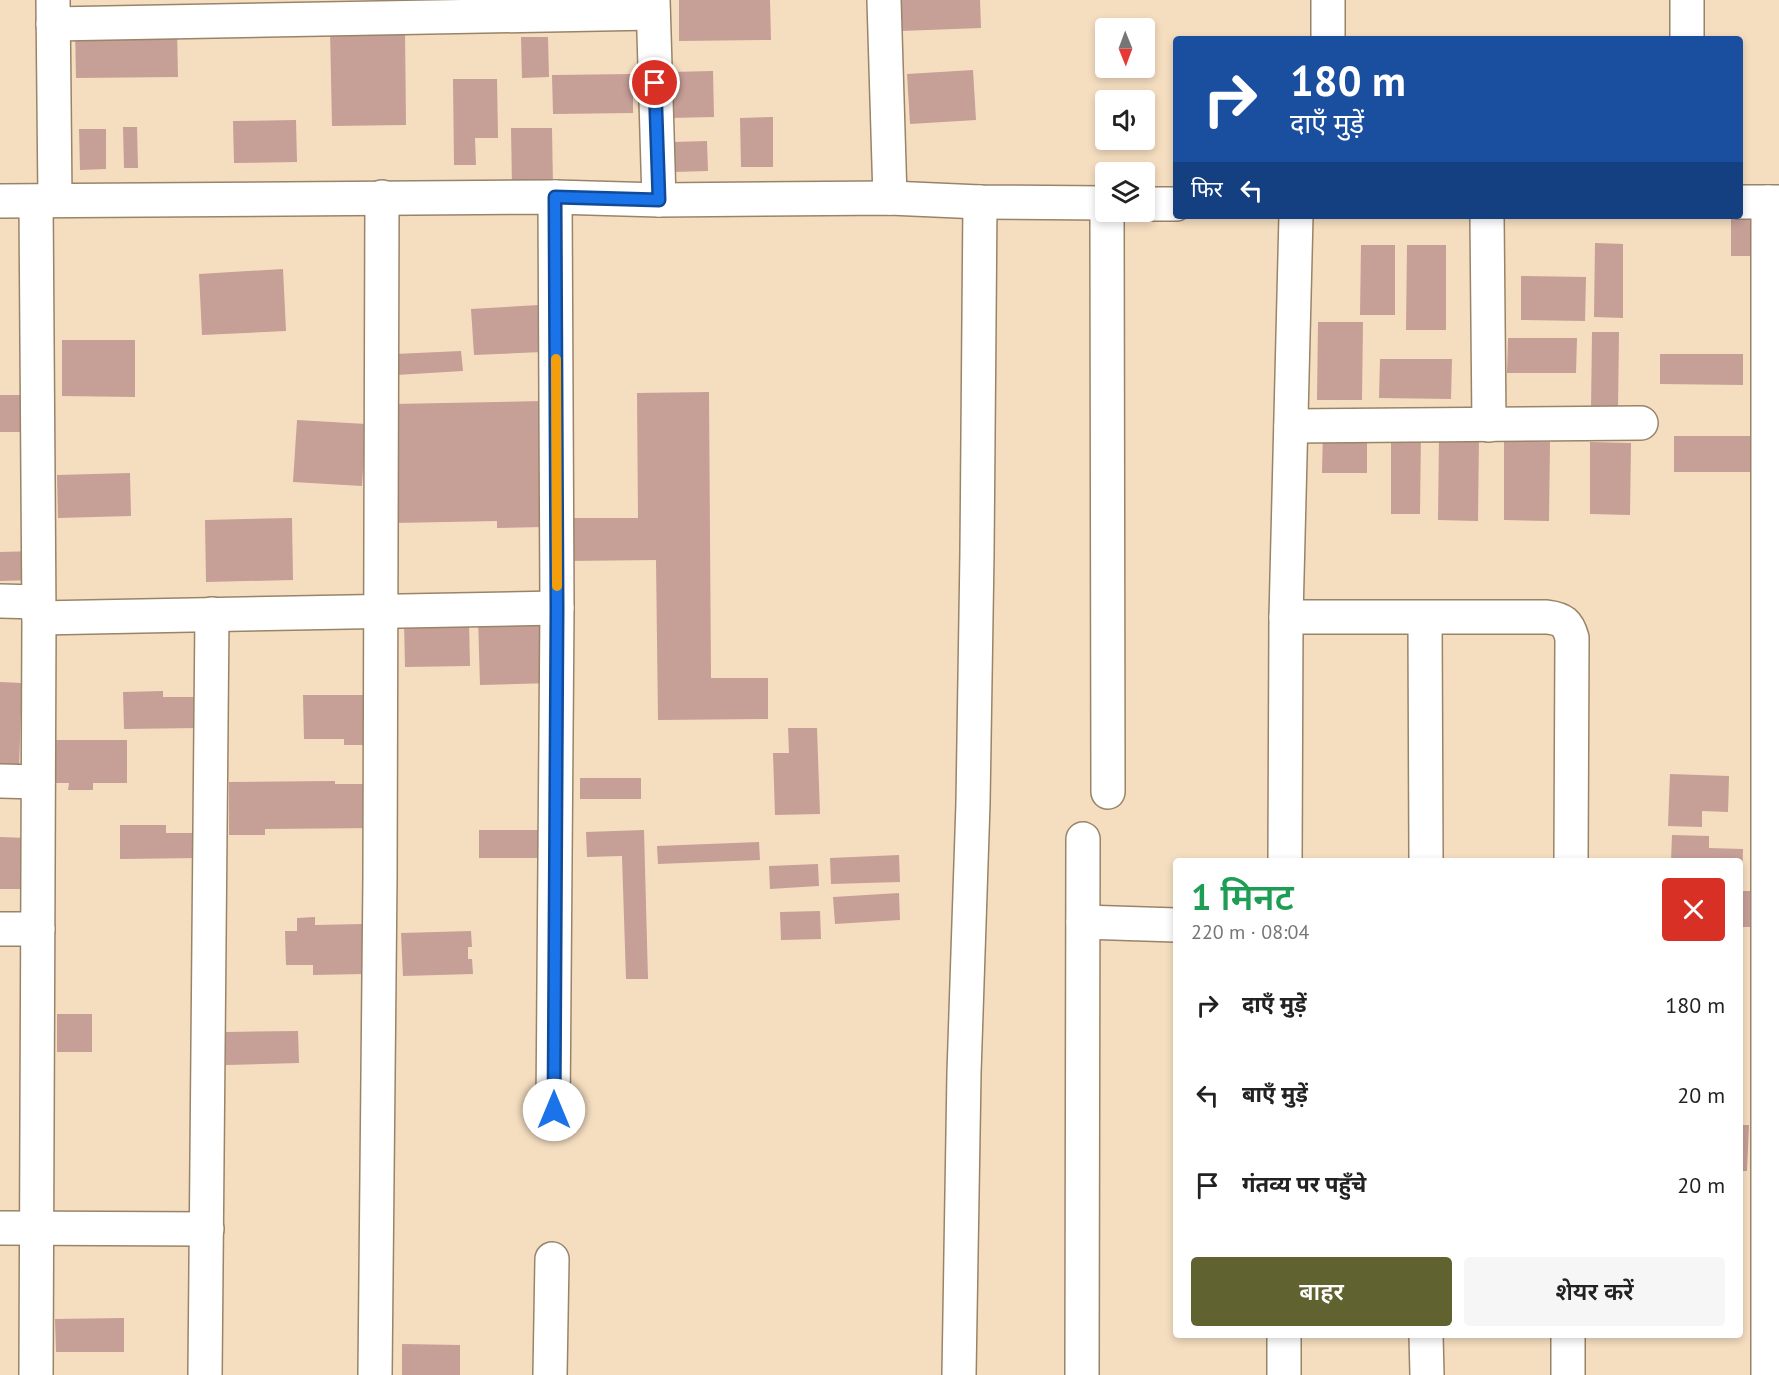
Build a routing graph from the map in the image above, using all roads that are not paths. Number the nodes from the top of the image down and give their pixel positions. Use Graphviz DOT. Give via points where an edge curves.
graph roads {
  1 [pos="884,0"];
  2 [pos="1328,0"];
  3 [pos="1687,0"];
  4 [pos="653,7"];
  5 [pos="53,12"];
  6 [pos="1328,36"];
  7 [pos="1687,36"];
  8 [pos="382,197"];
  9 [pos="555,197"];
  10 [pos="890,198"];
  11 [pos="659,200"];
  12 [pos="0,201"];
  13 [pos="45,201"];
  14 [pos="980,202"];
  15 [pos="1762,202"];
  16 [pos="1095,203"];
  17 [pos="1155,204"];
  18 [pos="1173,204"];
  19 [pos="1296,219"];
  20 [pos="1487,219"];
  21 [pos="1107,222"];
  22 [pos="1641,423"];
  23 [pos="1489,425"];
  24 [pos="1291,426"];
  25 [pos="0,601"];
  26 [pos="557,608"];
  27 [pos="39,610"];
  28 [pos="381,612"];
  29 [pos="212,614"];
  30 [pos="1287,618"];
  31 [pos="1425,618"];
  32 [pos="0,781"];
  33 [pos="38,782"];
  34 [pos="1108,792"];
  35 [pos="1083,839"];
  36 [pos="1285,858"];
  37 [pos="1426,858"];
  38 [pos="1570,858"];
  39 [pos="1083,922"];
  40 [pos="1173,925"];
  41 [pos="0,929"];
  42 [pos="38,930"];
  43 [pos="554,1110"];
  44 [pos="0,1228"];
  45 [pos="36,1228"];
  46 [pos="207,1229"];
  47 [pos="552,1259"];
  48 [pos="1284,1338"];
  49 [pos="1426,1338"];
  50 [pos="1568,1338"];
  51 [pos="36,1375"];
  52 [pos="206,1375"];
  53 [pos="375,1375"];
  54 [pos="550,1375"];
  55 [pos="959,1375"];
  56 [pos="1082,1375"];
  57 [pos="1284,1375"];
  58 [pos="1426,1375"];
  59 [pos="1568,1375"];
  60 [pos="1768,1375"];
  1 -- 10 [label="street"];
  2 -- 6 [label="street"];
  3 -- 7 [label="street"];
  4 -- 5 [label="street"];
  4 -- 11 [label="street"];
  5 -- 13 [label="street"];
  8 -- 9 [label="street"];
  8 -- 13 [label="street"];
  8 -- 28 [label="street"];
  9 -- 11 [label="street"];
  9 -- 26 [label="street"];
  10 -- 11 [label="street"];
  10 -- 14 [label="street"];
  12 -- 13 [label="street"];
  13 -- 27 [label="street"];
  14 -- 16 [label="street"];
  14 -- 55 [label="street" via="978,553"];
  15 -- 60 [label="street"];
  17 -- 18 [label="street"];
  19 -- 24 [label="street"];
  20 -- 23 [label="street"];
  21 -- 34 [label="street"];
  22 -- 23 [label="street"];
  23 -- 24 [label="street"];
  24 -- 30 [label="street"];
  25 -- 27 [label="street"];
  26 -- 28 [label="street"];
  26 -- 43 [label="street"];
  27 -- 29 [label="street"];
  27 -- 33 [label="street"];
  28 -- 29 [label="street"];
  28 -- 53 [label="street"];
  29 -- 46 [label="street"];
  30 -- 31 [label="street"];
  30 -- 36 [label="street"];
  31 -- 37 [label="street"];
  31 -- 38 [label="street" via="1548,617 1569,626"];
  32 -- 33 [label="street"];
  33 -- 42 [label="street"];
  35 -- 39 [label="street"];
  39 -- 40 [label="street"];
  39 -- 56 [label="street"];
  41 -- 42 [label="street"];
  42 -- 45 [label="street"];
  44 -- 45 [label="street"];
  45 -- 46 [label="street"];
  45 -- 51 [label="street"];
  46 -- 52 [label="street"];
  47 -- 54 [label="street"];
  48 -- 57 [label="street"];
  49 -- 58 [label="street"];
  50 -- 59 [label="street"];
}
